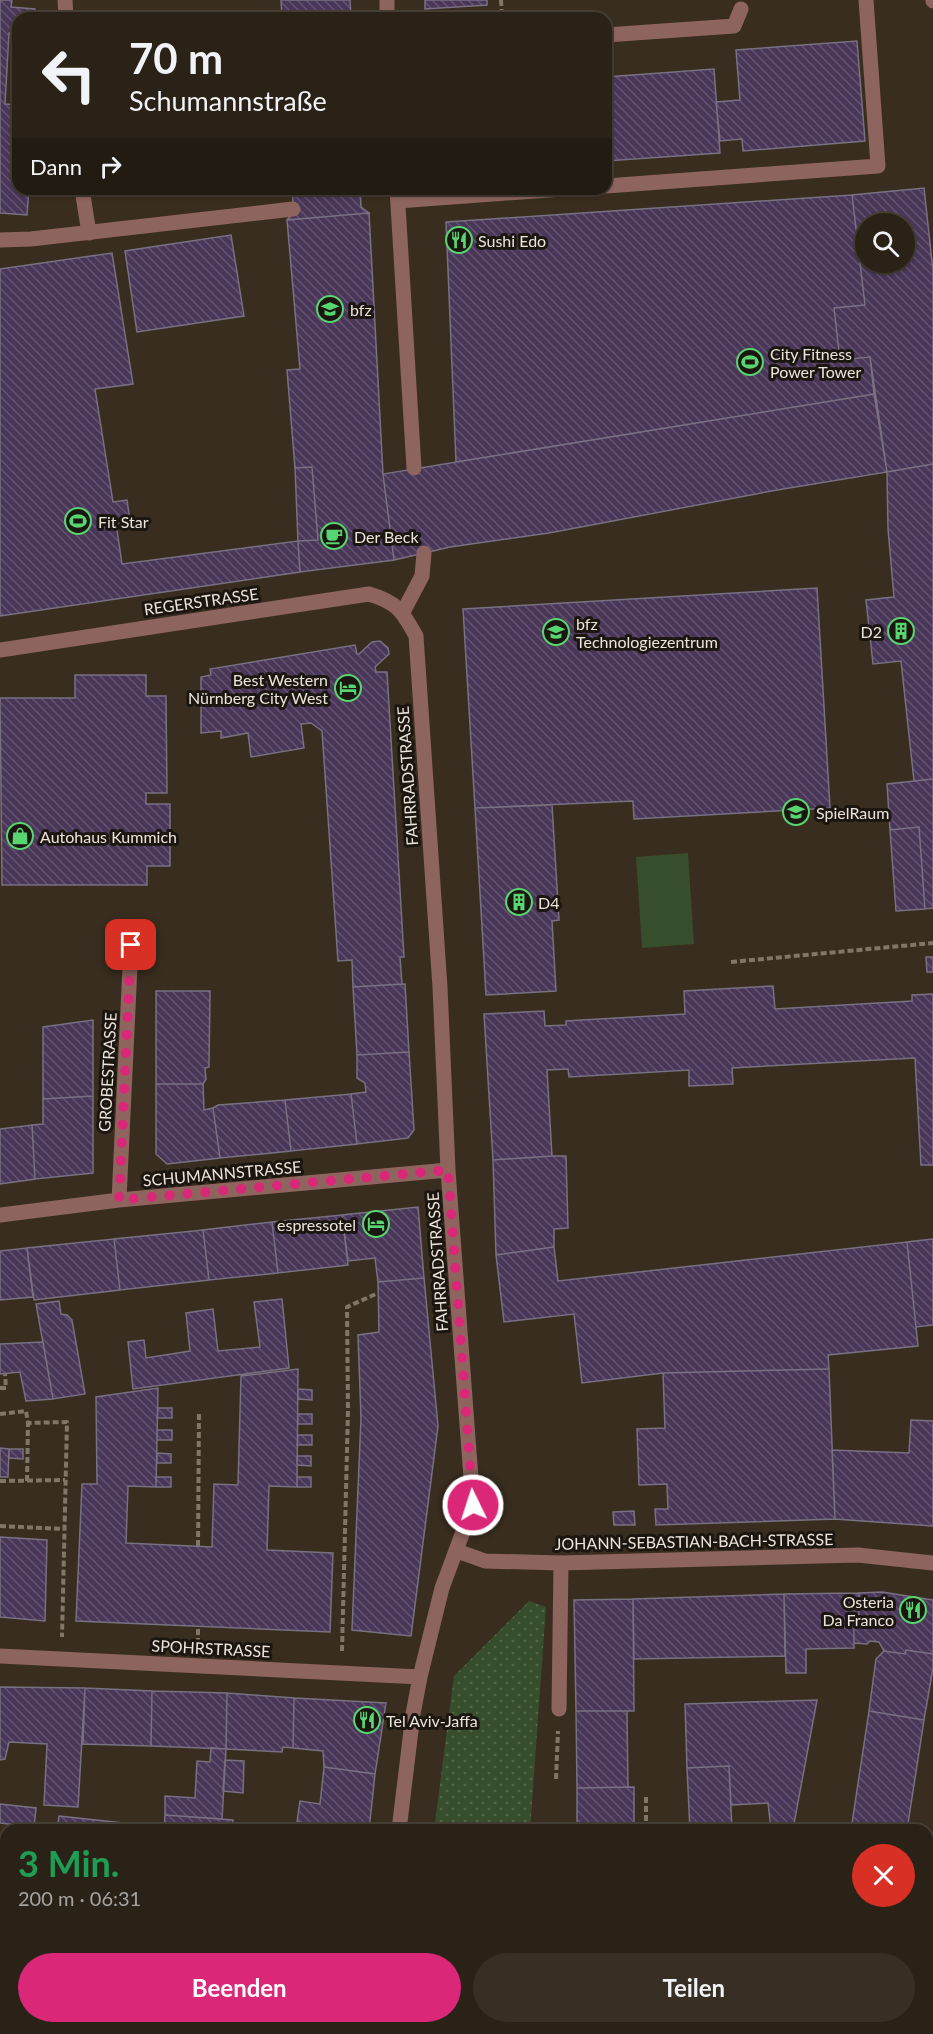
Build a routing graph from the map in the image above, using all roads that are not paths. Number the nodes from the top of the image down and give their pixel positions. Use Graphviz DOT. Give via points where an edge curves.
graph roads {
  1 [pos="867,0"];
  2 [pos="741,9"];
  3 [pos="612,35"];
  4 [pos="612,186"];
  5 [pos="83,195"];
  6 [pos="397,195"];
  7 [pos="293,209"];
  8 [pos="88,232"];
  9 [pos="0,240"];
  10 [pos="414,468"];
  11 [pos="424,553"];
  12 [pos="403,612"];
  13 [pos="0,650"];
  14 [pos="131,945"];
  15 [pos="448,1170"];
  16 [pos="119,1200"];
  17 [pos="0,1215"];
  18 [pos="458,1551"];
  19 [pos="561,1563"];
  20 [pos="933,1563"];
  21 [pos="0,1656"];
  22 [pos="420,1677"];
  23 [pos="559,1709"];
  24 [pos="400,1824"];
  1 -- 4 [label="street" via="878,165"];
  2 -- 3 [label="street" via="734,26"];
  5 -- 8 [label="street"];
  6 -- 10 [label="street"];
  7 -- 8 [label="street"];
  8 -- 9 [label="street"];
  11 -- 12 [label="street" via="423,576"];
  12 -- 13 [label="street, REGERSTRASSE" via="386,599 369,594"];
  12 -- 15 [label="street, FAHRRADSTRASSE" via="416,636"];
  14 -- 16 [label="street, GROBESTRASSE"];
  15 -- 16 [label="street, SCHUMANNSTRASSE"];
  15 -- 18 [label="street, FAHRRADSTRASSE" via="473,1505"];
  16 -- 17 [label="street, SCHUMANNSTRASSE"];
  18 -- 19 [label="street, JOHANN-SEBASTIAN-BACH-STRASSE" via="485,1561"];
  18 -- 22 [label="street, FAHRRADSTRASSE" via="442,1588"];
  19 -- 20 [label="street, JOHANN-SEBASTIAN-BACH-STRASSE" via="858,1555"];
  19 -- 23 [label="street"];
  21 -- 22 [label="street, SPOHRSTRASSE"];
  22 -- 24 [label="street, FAHRRADSTRASSE"];
}
